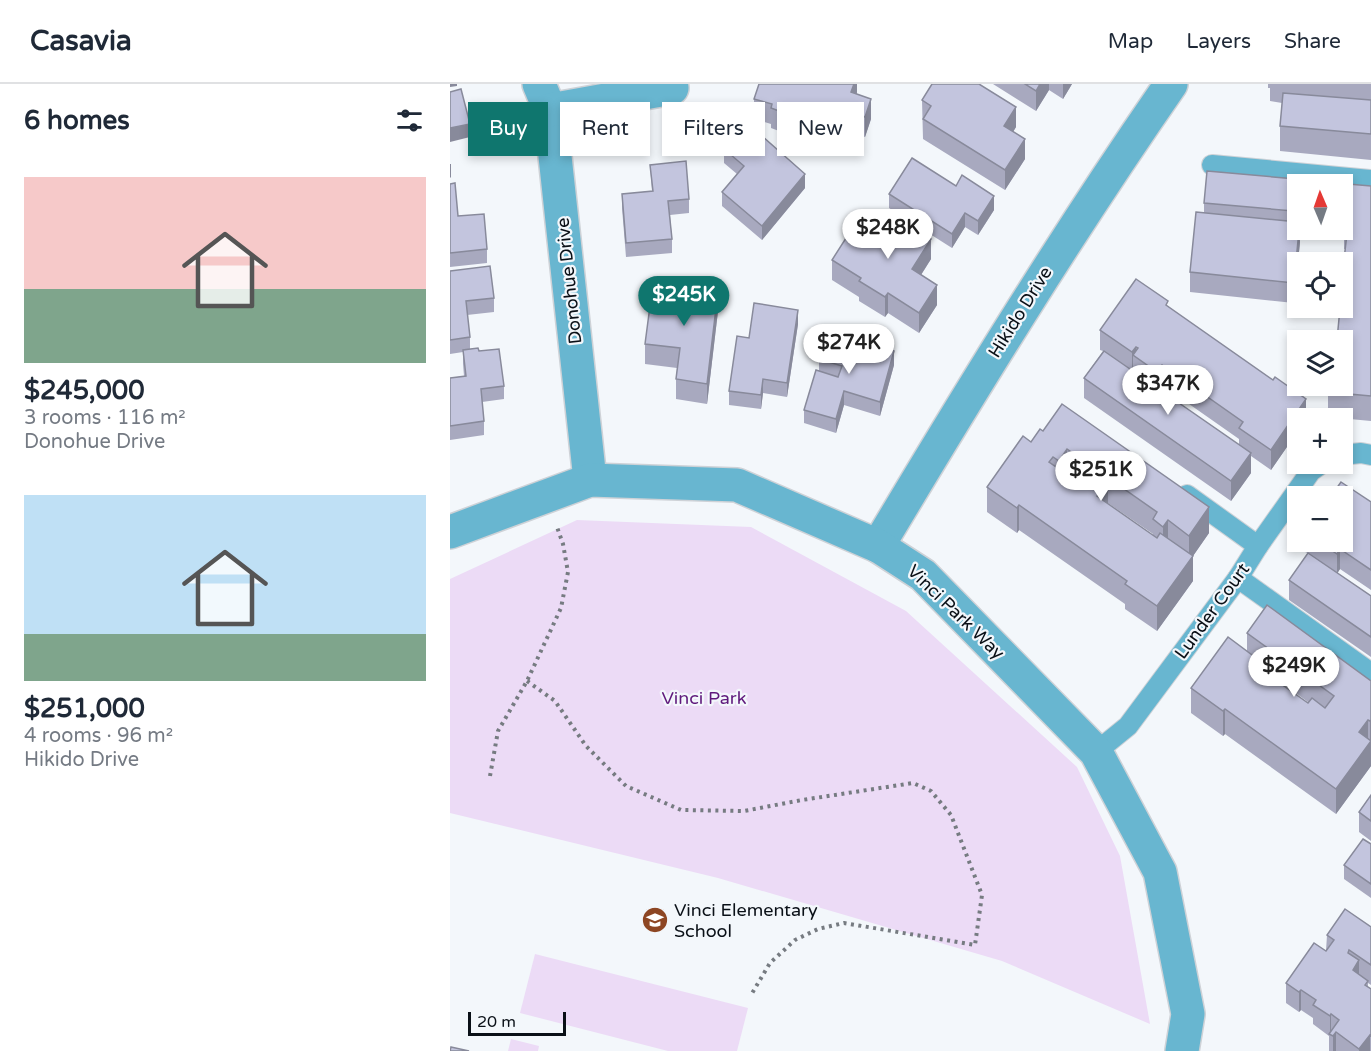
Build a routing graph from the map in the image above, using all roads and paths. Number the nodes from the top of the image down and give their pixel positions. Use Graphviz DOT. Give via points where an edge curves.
graph roads {
  1 [pos="1171,84"];
  2 [pos="672,88"];
  3 [pos="545,97"];
  4 [pos="1212,165"];
  5 [pos="1371,180"];
  6 [pos="1353,454"];
  7 [pos="1371,455"];
  8 [pos="1309,474"];
  9 [pos="590,480"];
  10 [pos="1171,483"];
  11 [pos="555,524"];
  12 [pos="450,532"];
  13 [pos="878,546"];
  14 [pos="1258,546"];
  15 [pos="1238,578"];
  16 [pos="1371,673"];
  17 [pos="526,681"];
  18 [pos="1096,752"];
  19 [pos="490,776"];
  20 [pos="751,995"];
  21 [pos="1182,1051"];
  1 -- 13 [label="street, Hikido Drive" via="994,353"];
  2 -- 3 [label="street"];
  3 -- 9 [label="street, Donohue Drive"];
  4 -- 5 [label="lane"];
  6 -- 7 [label="lane"];
  8 -- 14 [label="lane, Lunder Court"];
  9 -- 12 [label="street, Vinci Park Way"];
  9 -- 13 [label="street, Vinci Park Way" via="737,486"];
  10 -- 14 [label="lane"];
  11 -- 17 [label="path" via="568,572 561,608"];
  13 -- 18 [label="street, Vinci Park Way" via="923,575"];
  14 -- 15 [label="lane, Lunder Court"];
  15 -- 16 [label="lane"];
  15 -- 18 [label="lane, Lunder Court" via="1128,726"];
  17 -- 19 [label="path" via="498,731"];
  17 -- 20 [label="path" via="555,701 586,746 626,786 681,810 744,811 913,783 931,791 951,815 982,894 975,945 844,923 795,940 770,963"];
  18 -- 21 [label="street, Vinci Park Way" via="1160,872 1188,1014"];
}
